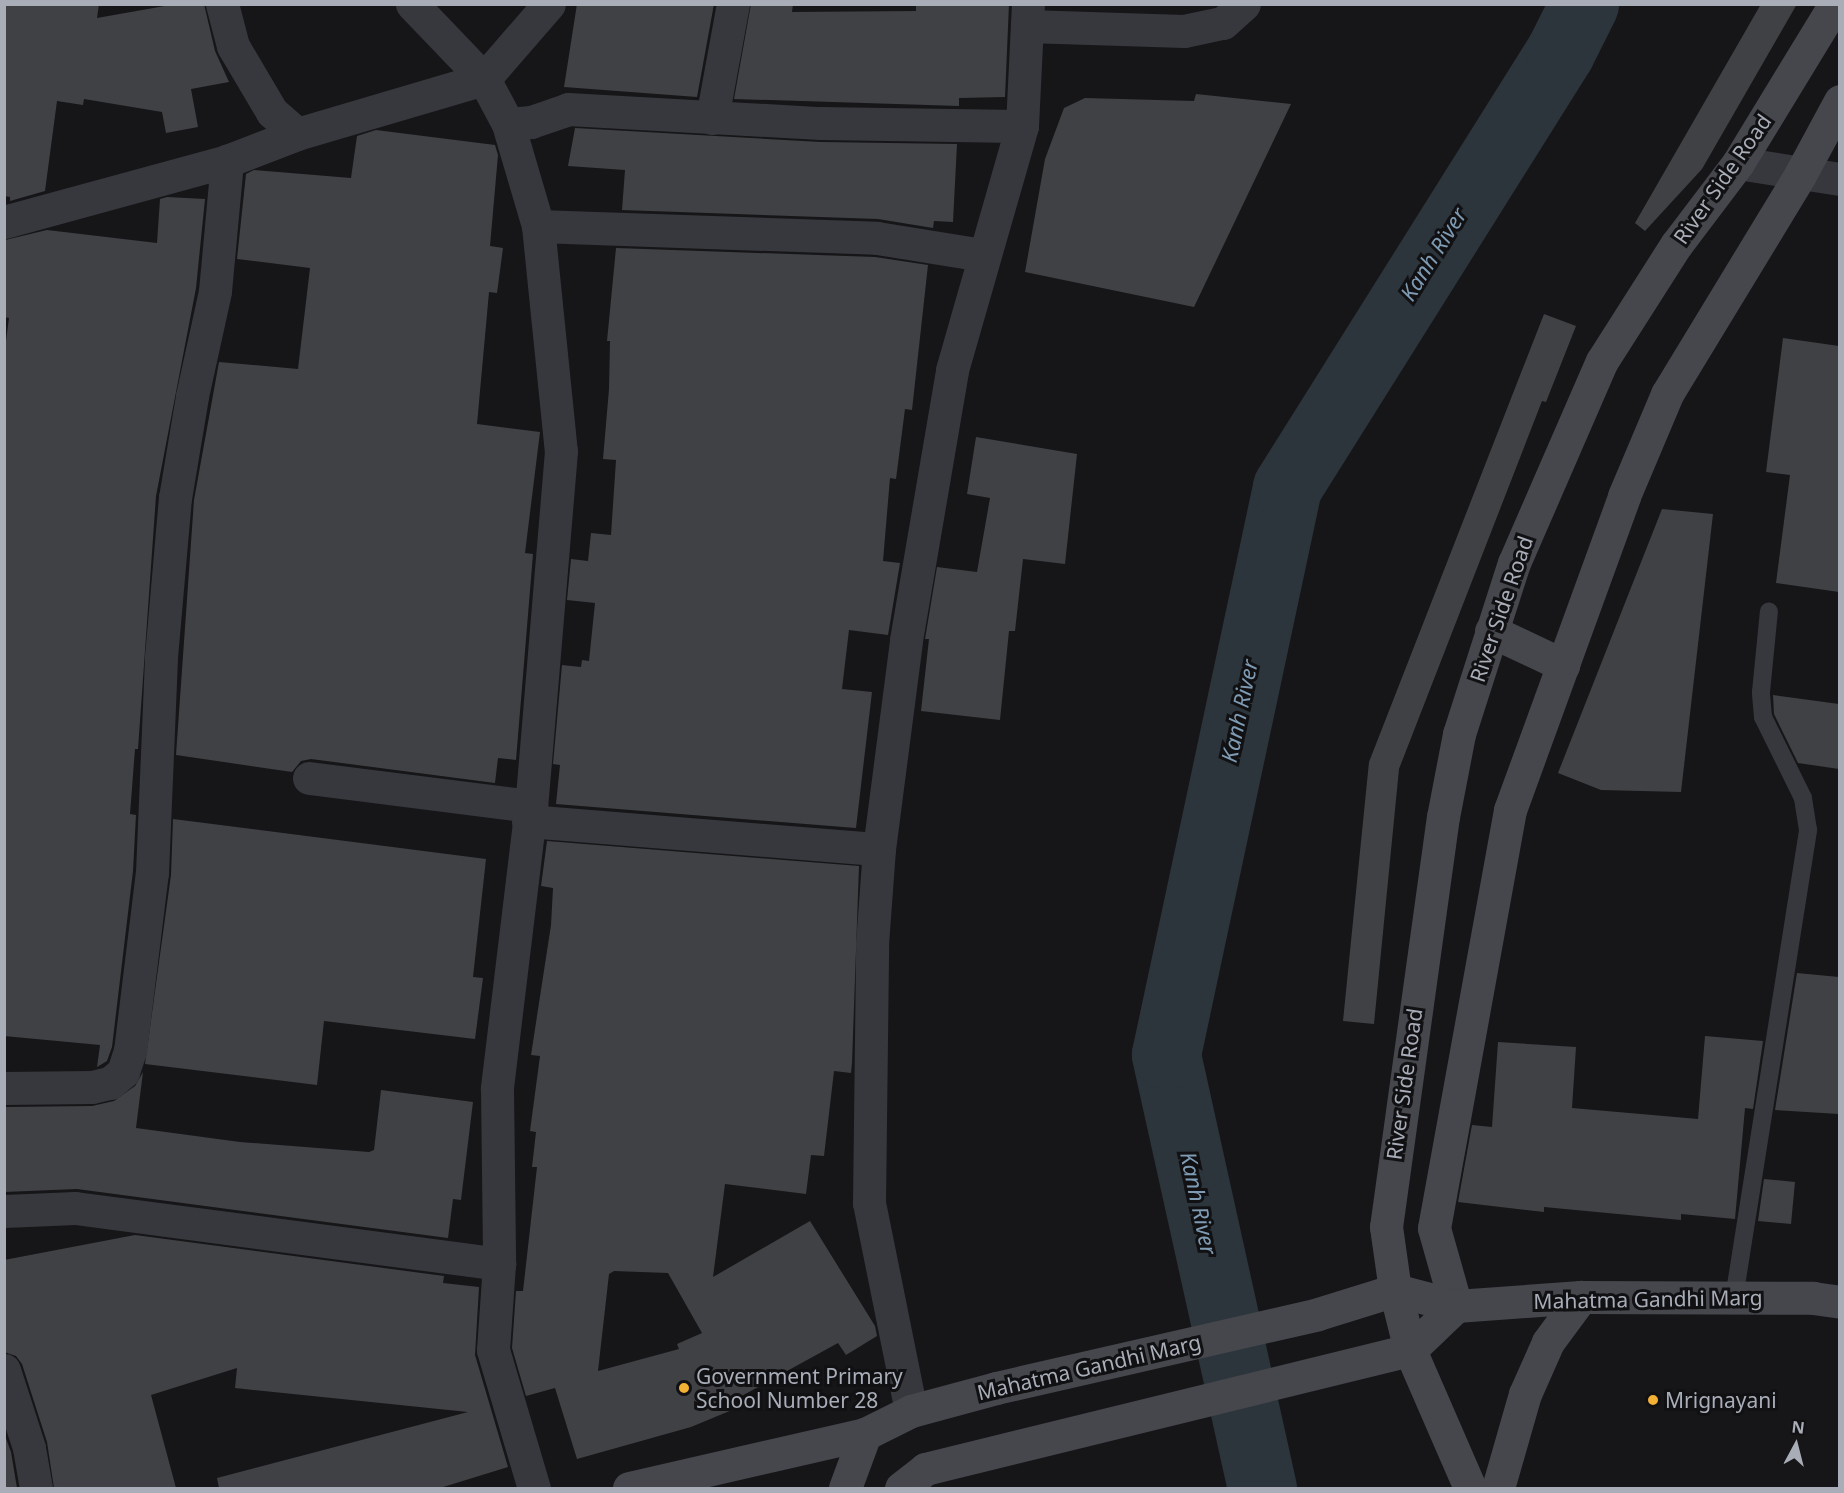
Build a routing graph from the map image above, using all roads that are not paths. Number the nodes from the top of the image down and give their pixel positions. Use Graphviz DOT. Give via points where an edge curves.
graph roads {
  1 [pos="222,4"];
  2 [pos="412,4"];
  3 [pos="549,4"];
  4 [pos="733,4"];
  5 [pos="1244,4"];
  6 [pos="1835,4"];
  7 [pos="1028,15"];
  8 [pos="484,79"];
  9 [pos="1839,101"];
  10 [pos="712,118"];
  11 [pos="507,124"];
  12 [pos="1022,126"];
  13 [pos="297,134"];
  14 [pos="227,161"];
  15 [pos="1738,163"];
  16 [pos="1800,175"];
  17 [pos="1839,180"];
  18 [pos="4,222"];
  19 [pos="538,226"];
  20 [pos="983,255"];
  21 [pos="1769,611"];
  22 [pos="1491,631"];
  23 [pos="1563,665"];
  24 [pos="309,778"];
  25 [pos="529,813"];
  26 [pos="879,849"];
  27 [pos="4,1088"];
  28 [pos="4,1212"];
  29 [pos="499,1263"];
  30 [pos="1395,1290"];
  31 [pos="1581,1297"];
  32 [pos="1734,1298"];
  33 [pos="1839,1302"];
  34 [pos="1456,1306"];
  35 [pos="1410,1350"];
  36 [pos="4,1370"];
  37 [pos="911,1411"];
  38 [pos="864,1434"];
  39 [pos="36,1488"];
  40 [pos="534,1488"];
  41 [pos="629,1488"];
  42 [pos="845,1488"];
  43 [pos="901,1488"];
  44 [pos="1470,1488"];
  45 [pos="1498,1488"];
  1 -- 13 [label="street" via="233,46 272,112"];
  2 -- 8 [label="street"];
  3 -- 8 [label="street"];
  4 -- 10 [label="street"];
  5 -- 7 [label="street" via="1223,23 1184,30"];
  6 -- 15 [label="main road, River Side Road"];
  7 -- 12 [label="street"];
  8 -- 11 [label="street"];
  8 -- 13 [label="street"];
  9 -- 16 [label="main road"];
  10 -- 11 [label="street" via="568,109 531,122"];
  10 -- 12 [label="street"];
  11 -- 19 [label="street"];
  12 -- 20 [label="street"];
  13 -- 14 [label="street"];
  14 -- 18 [label="street"];
  14 -- 27 [label="street" via="215,291 175,498 161,657 152,873 130,1051 123,1072 110,1083 92,1087"];
  15 -- 16 [label="street"];
  15 -- 22 [label="main road, River Side Road" via="1670,253 1602,361 1514,563"];
  16 -- 17 [label="street"];
  16 -- 23 [label="main road" via="1667,394 1624,496"];
  19 -- 20 [label="street" via="877,238"];
  19 -- 25 [label="street" via="561,451"];
  20 -- 26 [label="street" via="952,370 906,640"];
  21 -- 32 [label="lane" via="1761,692 1763,717 1803,798 1808,830"];
  22 -- 23 [label="main road"];
  22 -- 30 [label="main road, River Side Road" via="1459,734 1443,817 1395,1143 1386,1227"];
  23 -- 34 [label="main road" via="1510,810 1434,1228"];
  24 -- 25 [label="street"];
  25 -- 26 [label="street"];
  25 -- 29 [label="street" via="497,1089"];
  26 -- 37 [label="street" via="872,944 869,1203"];
  28 -- 29 [label="street" via="75,1208"];
  29 -- 40 [label="street" via="493,1350"];
  30 -- 34 [label="main road"];
  30 -- 35 [label="main road, River Side Road"];
  30 -- 37 [label="main road, Mahatma Gandhi Marg" via="1318,1314"];
  31 -- 32 [label="main road, Mahatma Gandhi Marg"];
  31 -- 34 [label="main road, Mahatma Gandhi Marg"];
  31 -- 45 [label="main road" via="1548,1342 1525,1394"];
  32 -- 33 [label="main road, Mahatma Gandhi Marg"];
  34 -- 35 [label="main road"];
  35 -- 43 [label="main road" via="925,1469"];
  35 -- 44 [label="main road"];
  36 -- 39 [label="street" via="29,1448"];
  37 -- 38 [label="main road, Mahatma Gandhi Marg"];
  38 -- 41 [label="main road, Mahatma Gandhi Marg"];
  38 -- 42 [label="main road"];
}
